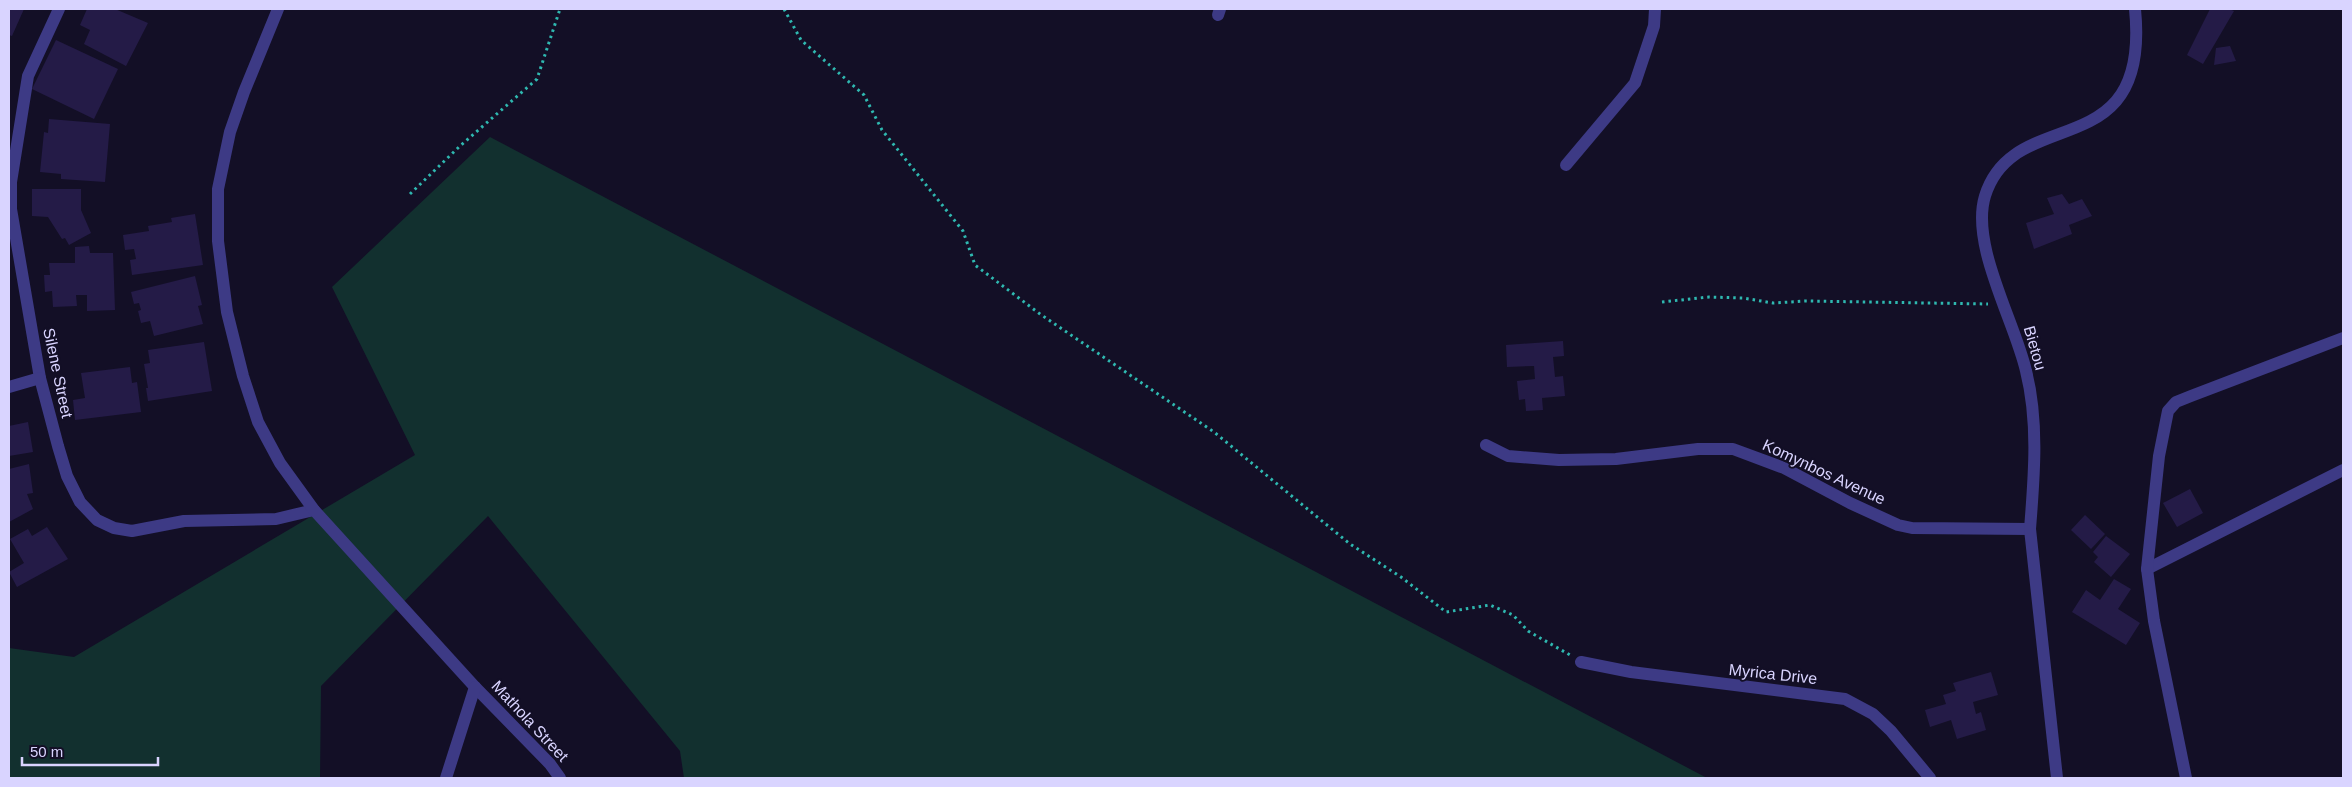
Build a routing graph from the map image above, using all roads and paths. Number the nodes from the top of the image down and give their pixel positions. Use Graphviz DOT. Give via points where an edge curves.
graph roads {
  1 [pos="59,9"];
  2 [pos="278,9"];
  3 [pos="560,9"];
  4 [pos="784,9"];
  5 [pos="1655,9"];
  6 [pos="2135,9"];
  7 [pos="1566,165"];
  8 [pos="10,182"];
  9 [pos="410,194"];
  10 [pos="1662,302"];
  11 [pos="2004,304"];
  12 [pos="2343,338"];
  13 [pos="40,378"];
  14 [pos="9,387"];
  15 [pos="1486,445"];
  16 [pos="2343,470"];
  17 [pos="314,510"];
  18 [pos="2030,529"];
  19 [pos="2147,569"];
  20 [pos="1581,662"];
  21 [pos="475,687"];
  22 [pos="446,778"];
  23 [pos="560,778"];
  24 [pos="1930,778"];
  25 [pos="2057,778"];
  26 [pos="2186,778"];
  1 -- 8 [label="street, Silene Street" via="28,76"];
  2 -- 17 [label="street, Mathola Street" via="230,132 218,189 218,241 227,312 258,422 280,463"];
  3 -- 9 [label="path" via="537,79"];
  4 -- 20 [label="path" via="801,40 864,95 882,130 963,231 975,265 1040,314 1214,432 1350,544 1401,576 1446,612 1490,605 1513,615 1528,631"];
  5 -- 7 [label="street" via="1654,26 1635,83"];
  6 -- 11 [label="street, Bietou" via="2136,54 2117,102 2098,119 2020,152 2002,164 1989,185 1982,217 1985,247"];
  8 -- 13 [label="street, Silene Street"];
  10 -- 11 [label="path" via="1709,297 1773,303"];
  11 -- 18 [label="street, Bietou" via="2027,372 2034,420"];
  12 -- 19 [label="street" via="2176,402 2168,410 2159,456"];
  13 -- 14 [label="street"];
  13 -- 17 [label="street, Silene Street" via="67,476 80,502 97,520 114,528 132,531 184,521 276,519"];
  15 -- 18 [label="street, Komynbos Avenue" via="1508,456 1559,460 1616,459 1733,449 1784,468 1850,503 1912,528"];
  16 -- 19 [label="street"];
  17 -- 21 [label="street, Mathola Street"];
  18 -- 25 [label="street, Bietou"];
  19 -- 26 [label="street" via="2154,621"];
  20 -- 24 [label="street, Myrica Drive" via="1631,672 1845,699 1873,714"];
  21 -- 22 [label="street"];
  21 -- 23 [label="street, Mathola Street" via="527,739"];
}
